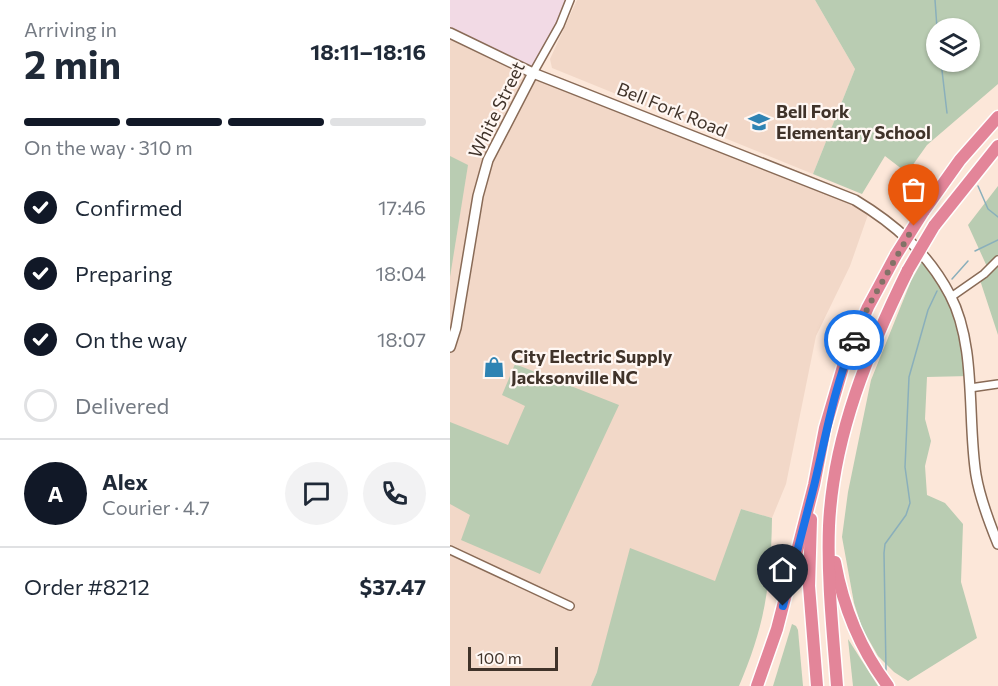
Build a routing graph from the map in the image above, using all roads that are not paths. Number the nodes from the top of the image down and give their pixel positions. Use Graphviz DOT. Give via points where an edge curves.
graph roads {
  1 [pos="570,0"];
  2 [pos="450,33"];
  3 [pos="533,73"];
  4 [pos="998,117"];
  5 [pos="998,146"];
  6 [pos="998,260"];
  7 [pos="951,297"];
  8 [pos="450,347"];
  9 [pos="998,384"];
  10 [pos="970,388"];
  11 [pos="814,485"];
  12 [pos="829,525"];
  13 [pos="998,544"];
  14 [pos="450,550"];
  15 [pos="570,606"];
  16 [pos="758,686"];
  17 [pos="817,686"];
  18 [pos="837,686"];
  19 [pos="888,686"];
  1 -- 3 [label="street, White Street"];
  2 -- 3 [label="main road, Bell Fork Road"];
  3 -- 7 [label="main road, Bell Fork Road" via="855,200 886,219 925,256"];
  3 -- 8 [label="main road, White Street" via="488,160"];
  4 -- 11 [label="highway, bridge" via="960,160 923,212 868,307 845,360 825,428"];
  5 -- 12 [label="highway, bridge" via="934,226 884,318 846,424"];
  6 -- 7 [label="street"];
  7 -- 10 [label="main road, Bell Fork Road" via="965,342"];
  9 -- 10 [label="street"];
  10 -- 13 [label="main road, Bell Fork Road" via="976,474"];
  11 -- 16 [label="highway" via="777,629"];
  11 -- 17 [label="highway" via="809,586"];
  12 -- 18 [label="highway"];
  12 -- 19 [label="highway" via="852,620 864,650"];
  14 -- 15 [label="street"];
}
